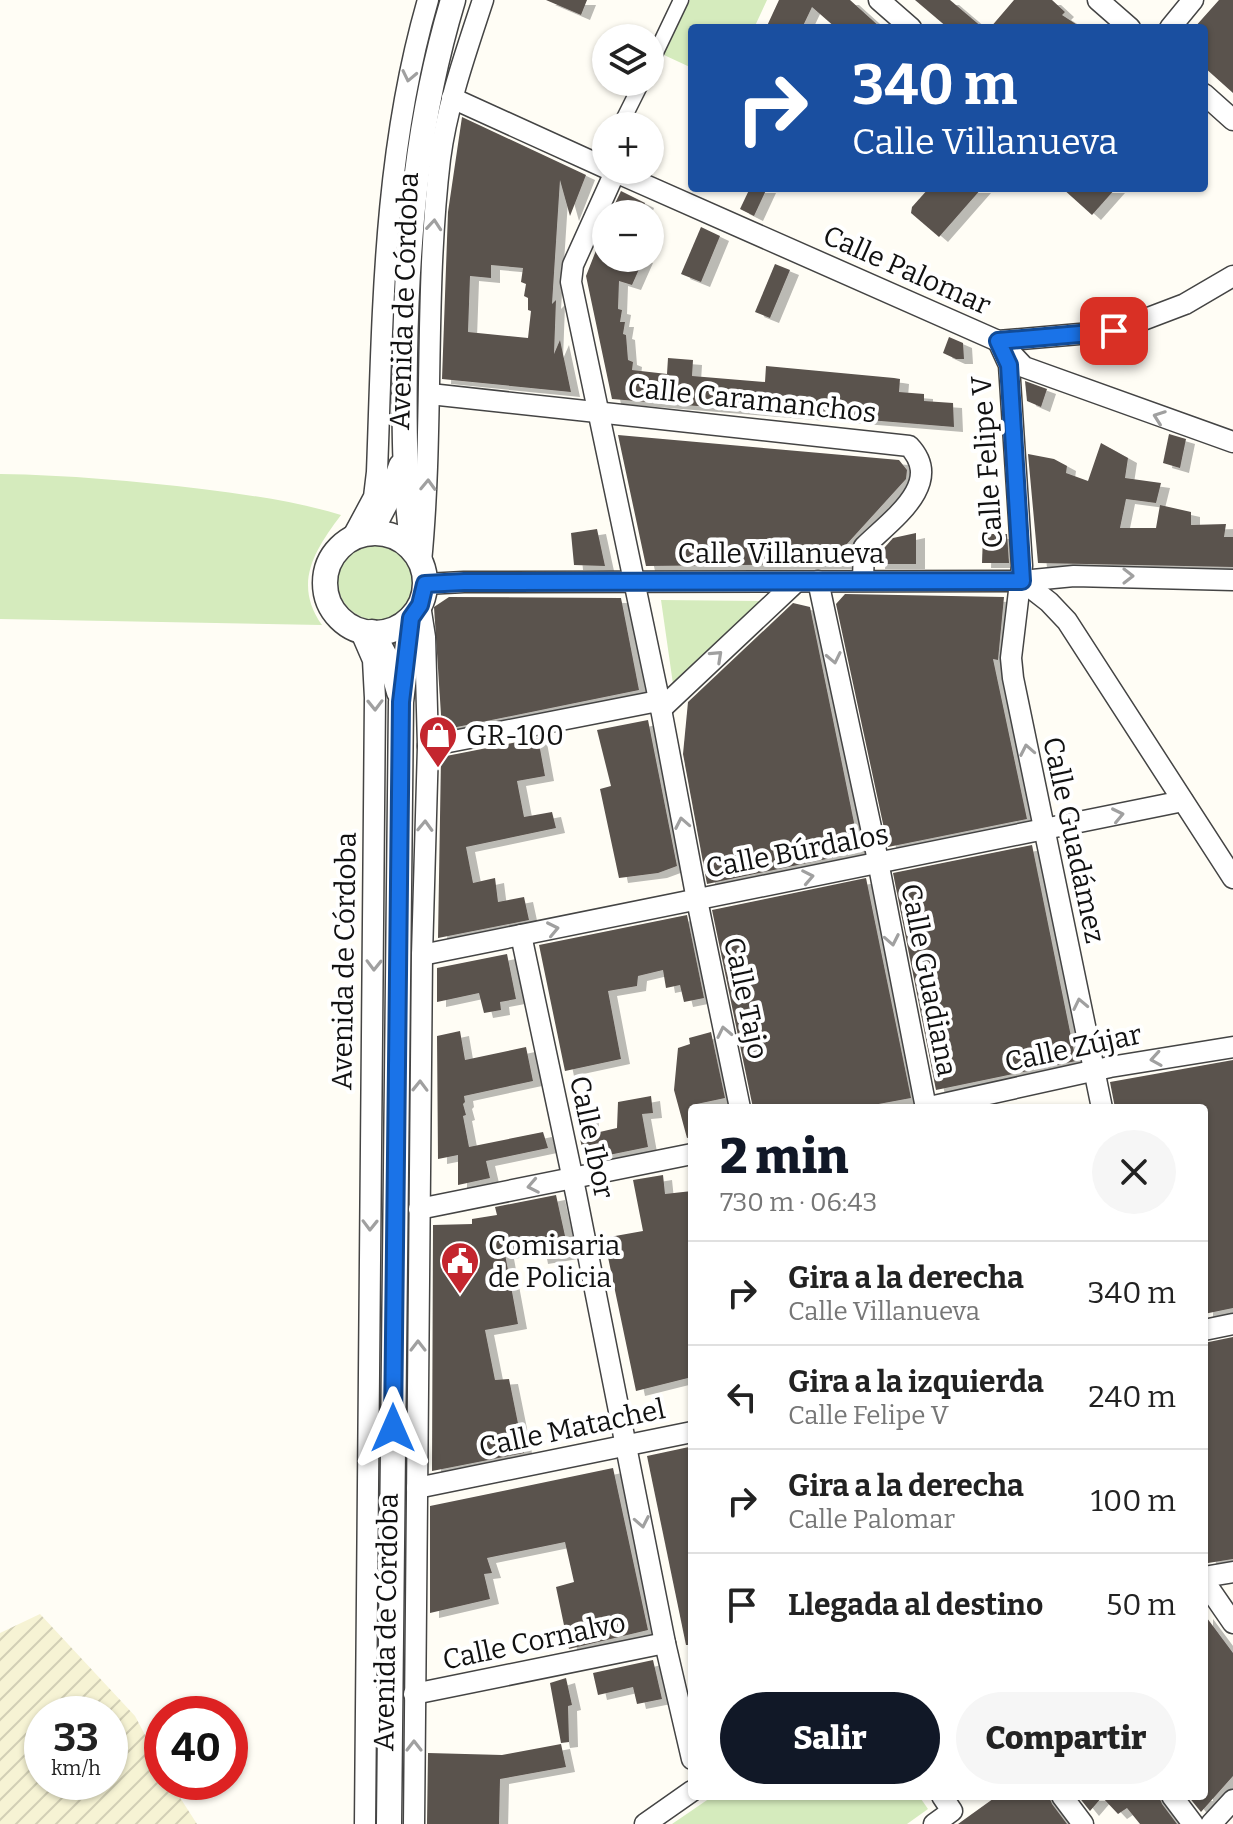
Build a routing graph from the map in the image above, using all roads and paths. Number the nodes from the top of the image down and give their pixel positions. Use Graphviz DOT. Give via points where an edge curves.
graph roads {
  1 [pos="428,0"];
  2 [pos="453,0"];
  3 [pos="483,0"];
  4 [pos="681,0"];
  5 [pos="879,0"];
  6 [pos="1098,0"];
  7 [pos="1193,0"];
  8 [pos="906,24"];
  9 [pos="1125,24"];
  10 [pos="1173,24"];
  11 [pos="664,36"];
  12 [pos="452,98"];
  13 [pos="1208,98"];
  14 [pos="1233,120"];
  15 [pos="592,159"];
  16 [pos="602,184"];
  17 [pos="648,184"];
  18 [pos="1233,276"];
  19 [pos="998,341"];
  20 [pos="430,394"];
  21 [pos="597,412"];
  22 [pos="1233,442"];
  23 [pos="404,460"];
  24 [pos="361,536"];
  25 [pos="1074,576"];
  26 [pos="863,580"];
  27 [pos="1233,580"];
  28 [pos="818,581"];
  29 [pos="1022,581"];
  30 [pos="634,582"];
  31 [pos="796,582"];
  32 [pos="418,584"];
  33 [pos="1067,621"];
  34 [pos="366,631"];
  35 [pos="401,702"];
  36 [pos="660,705"];
  37 [pos="428,746"];
  38 [pos="1183,801"];
  39 [pos="1043,831"];
  40 [pos="877,863"];
  41 [pos="1233,878"];
  42 [pos="697,900"];
  43 [pos="521,935"];
  44 [pos="422,955"];
  45 [pos="1233,1047"];
  46 [pos="1094,1070"];
  47 [pos="739,1104"];
  48 [pos="925,1104"];
  49 [pos="944,1104"];
  50 [pos="1101,1104"];
  51 [pos="688,1155"];
  52 [pos="572,1179"];
  53 [pos="419,1209"];
  54 [pos="1233,1324"];
  55 [pos="1208,1329"];
  56 [pos="688,1433"];
  57 [pos="627,1445"];
  58 [pos="417,1488"];
  59 [pos="1233,1572"];
  60 [pos="1208,1578"];
  61 [pos="1208,1585"];
  62 [pos="1233,1623"];
  63 [pos="665,1643"];
  64 [pos="414,1694"];
  65 [pos="688,1742"];
  66 [pos="688,1794"];
  67 [pos="945,1800"];
  68 [pos="1065,1800"];
  69 [pos="1175,1800"];
  70 [pos="1233,1800"];
  71 [pos="365,1824"];
  72 [pos="389,1824"];
  73 [pos="414,1824"];
  74 [pos="645,1824"];
  75 [pos="934,1824"];
  76 [pos="1083,1824"];
  77 [pos="1193,1824"];
  78 [pos="1211,1824"];
  1 -- 24 [label="street, Avenida de Córdoba, one-way" via="397,134 386,231 376,484"];
  2 -- 23 [label="street, Avenida de Córdoba" via="428,96 413,198"];
  3 -- 12 [label="street, Avenida de Córdoba"];
  4 -- 11 [label="street"];
  5 -- 8 [label="street"];
  6 -- 9 [label="street"];
  7 -- 10 [label="street"];
  12 -- 15 [label="street, Calle Palomar"];
  20 -- 12 [label="street, Avenida de Córdoba, one-way" via="431,267 440,157"];
  13 -- 14 [label="street"];
  16 -- 21 [label="street, Calle Tajo" via="571,282"];
  17 -- 19 [label="street, Calle Palomar"];
  18 -- 19 [label="street, Calle Palomar" via="1185,304 1114,331"];
  22 -- 19 [label="street, one-way" via="1024,367"];
  19 -- 29 [label="street, Calle Felipe V" via="1009,365"];
  20 -- 21 [label="street, Calle Caramanchos"];
  32 -- 20 [label="street, Avenida de Córdoba, one-way" via="428,492"];
  21 -- 26 [label="street, Calle Caramanchos" via="909,446 920,458 918,488 864,547"];
  21 -- 30 [label="street, Calle Tajo"];
  23 -- 24 [label="street, Avenida de Córdoba" via="393,489"];
  23 -- 32 [label="street, Avenida de Córdoba"];
  24 -- 32 [label="street" via="394,536"];
  24 -- 34 [label="street" via="334,554 325,581 335,612"];
  25 -- 27 [label="street, Calle Villanueva, one-way"];
  25 -- 29 [label="street, Calle Villanueva"];
  25 -- 33 [label="street" via="1067,588"];
  26 -- 28 [label="street, Calle Villanueva"];
  26 -- 29 [label="street, Calle Villanueva"];
  28 -- 31 [label="street, Calle Villanueva"];
  28 -- 40 [label="street, Calle Guadiana, one-way"];
  29 -- 33 [label="street"];
  39 -- 29 [label="street, Calle Guadámez, one-way" via="1011,658"];
  30 -- 31 [label="street, Calle Villanueva"];
  30 -- 32 [label="street, Calle Villanueva"];
  30 -- 36 [label="street, Calle Tajo"];
  36 -- 31 [label="street, one-way"];
  32 -- 34 [label="street" via="399,626"];
  32 -- 35 [label="street, Avenida de Córdoba"];
  32 -- 37 [label="street, Avenida de Córdoba"];
  33 -- 38 [label="street"];
  34 -- 35 [label="street, Avenida de Córdoba" via="393,671"];
  34 -- 71 [label="street, Avenida de Córdoba, one-way" via="375,698"];
  35 -- 72 [label="street, Avenida de Córdoba"];
  36 -- 37 [label="street"];
  42 -- 36 [label="street, Calle Tajo, one-way"];
  44 -- 37 [label="street, Avenida de Córdoba, one-way"];
  39 -- 38 [label="street, Calle Búrdalos, one-way"];
  38 -- 41 [label="street"];
  39 -- 40 [label="street, Calle Búrdalos"];
  46 -- 39 [label="street, Calle Guadámez, one-way"];
  42 -- 40 [label="street, Calle Búrdalos, one-way"];
  40 -- 48 [label="street, Calle Guadiana, one-way"];
  43 -- 42 [label="street, Calle Búrdalos, one-way"];
  47 -- 42 [label="street, Calle Tajo, one-way"];
  43 -- 44 [label="street, Calle Búrdalos"];
  43 -- 52 [label="street, Calle Ibor"];
  53 -- 44 [label="street, Avenida de Córdoba, one-way"];
  45 -- 46 [label="street, Calle Zújar, one-way"];
  46 -- 49 [label="street, Calle Zújar"];
  46 -- 50 [label="street, Calle Guadámez"];
  51 -- 52 [label="street"];
  52 -- 53 [label="street, one-way"];
  52 -- 57 [label="street, Calle Ibor"];
  58 -- 53 [label="street, Avenida de Córdoba, one-way"];
  54 -- 55 [label="street"];
  56 -- 57 [label="street, Calle Matachel"];
  57 -- 58 [label="street, Calle Matachel"];
  57 -- 63 [label="street, Calle Ibor, one-way"];
  58 -- 64 [label="street, Avenida de Córdoba"];
  59 -- 60 [label="street"];
  61 -- 62 [label="street"];
  63 -- 64 [label="street, Calle Cornalvo"];
  63 -- 65 [label="street, Calle Ibor"];
  73 -- 64 [label="street, Avenida de Córdoba, one-way"];
  66 -- 74 [label="street"];
  67 -- 75 [label="street" via="952,1811"];
  68 -- 76 [label="street"];
  69 -- 77 [label="street"];
  70 -- 78 [label="street"];
}
